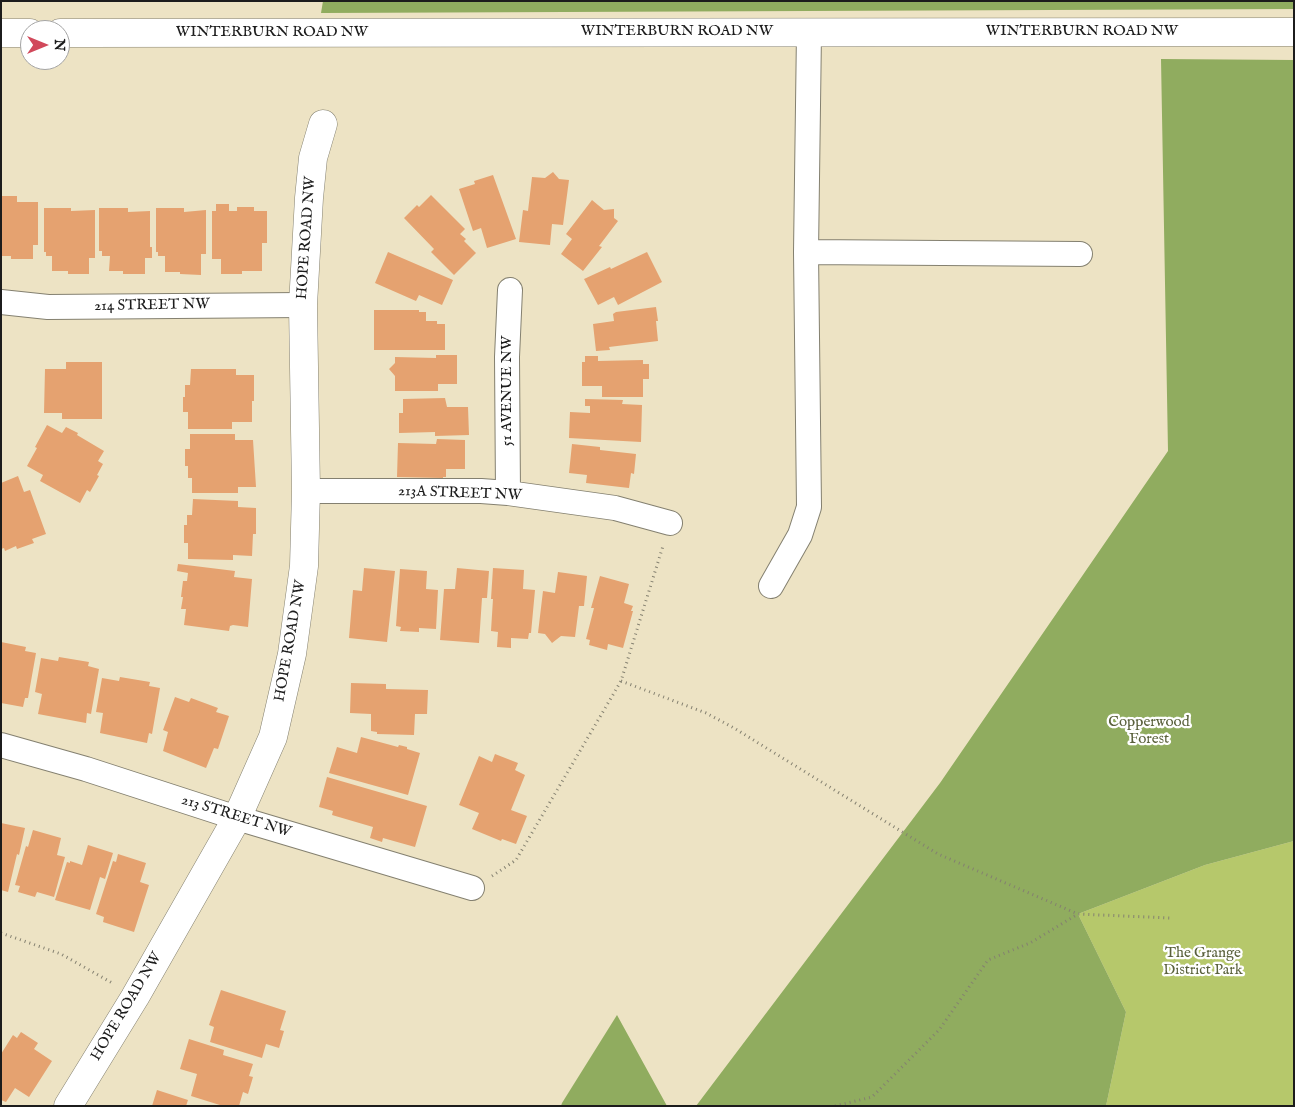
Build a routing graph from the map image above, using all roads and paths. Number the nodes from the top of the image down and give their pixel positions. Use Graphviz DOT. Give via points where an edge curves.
graph roads {
  1 [pos="809,32"];
  2 [pos="1294,32"];
  3 [pos="1,33"];
  4 [pos="20,33"];
  5 [pos="70,33"];
  6 [pos="323,124"];
  7 [pos="806,252"];
  8 [pos="1080,254"];
  9 [pos="510,290"];
  10 [pos="1,302"];
  11 [pos="303,305"];
  12 [pos="306,492"];
  13 [pos="508,493"];
  14 [pos="670,523"];
  15 [pos="771,586"];
  16 [pos="622,682"];
  17 [pos="1,744"];
  18 [pos="237,818"];
  19 [pos="472,888"];
  20 [pos="1078,914"];
  21 [pos="1170,918"];
  22 [pos="1,933"];
  23 [pos="135,997"];
  24 [pos="68,1106"];
  25 [pos="835,1106"];
  1 -- 2 [label="main road, WINTERBURN ROAD NW"];
  1 -- 5 [label="main road, WINTERBURN ROAD NW"];
  1 -- 7 [label="street"];
  3 -- 4 [label="main road"];
  6 -- 11 [label="main road, HOPE ROAD NW" via="313,158"];
  7 -- 8 [label="street"];
  7 -- 15 [label="street" via="809,507 800,535"];
  9 -- 13 [label="street, 51 AVENUE NW"];
  10 -- 11 [label="street, 214 STREET NW" via="48,307"];
  11 -- 12 [label="main road, HOPE ROAD NW"];
  12 -- 13 [label="street, 213A STREET NW"];
  12 -- 18 [label="main road, HOPE ROAD NW" via="304,566 292,654 273,737"];
  13 -- 14 [label="street, 213A STREET NW" via="615,508"];
  14 -- 16 [label="path"];
  16 -- 19 [label="path" via="516,860"];
  16 -- 20 [label="path" via="706,713 938,854"];
  17 -- 18 [label="street, 213 STREET NW"];
  18 -- 19 [label="street, 213 STREET NW"];
  18 -- 23 [label="main road, HOPE ROAD NW"];
  20 -- 21 [label="path"];
  20 -- 25 [label="path" via="1030,943 988,960 939,1030 872,1097"];
  22 -- 23 [label="path" via="61,954"];
  23 -- 24 [label="main road, HOPE ROAD NW"];
}
